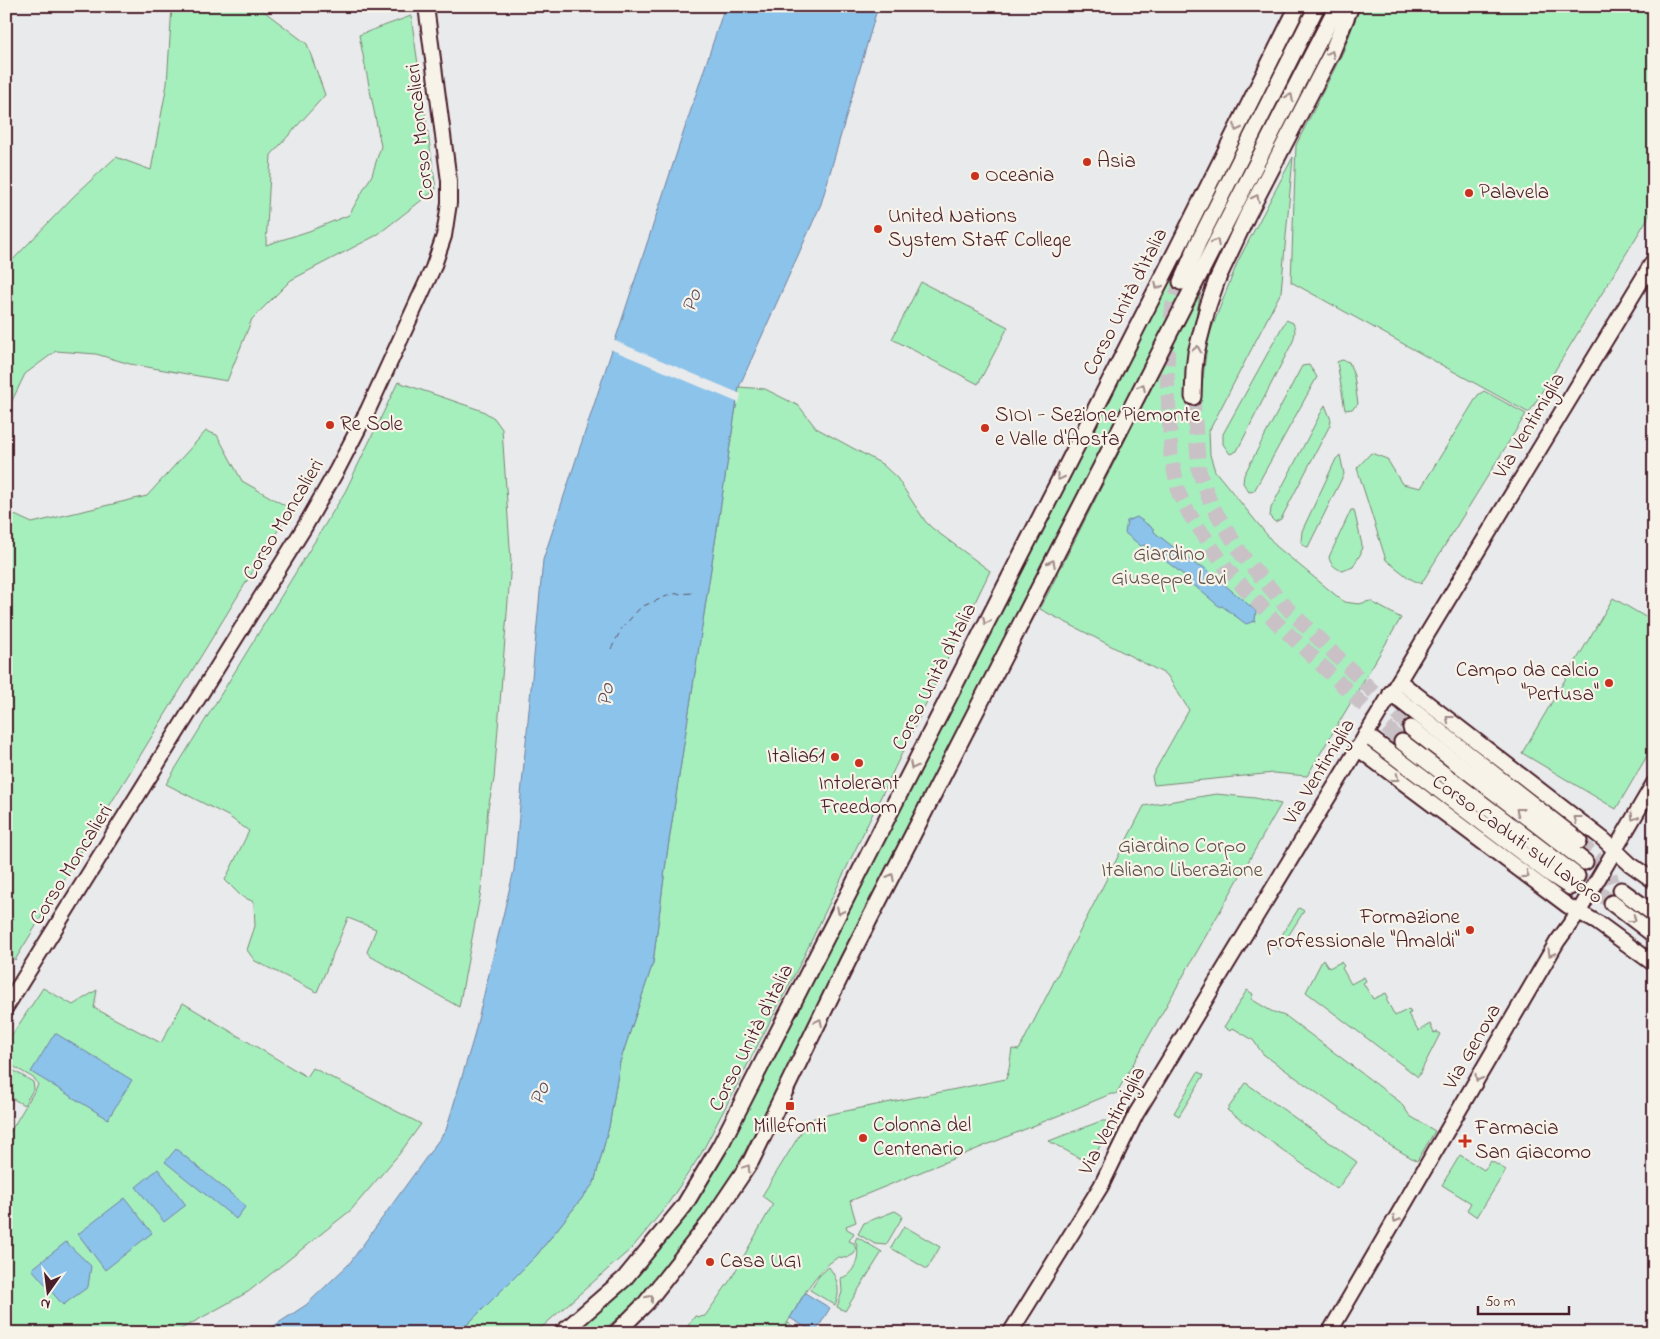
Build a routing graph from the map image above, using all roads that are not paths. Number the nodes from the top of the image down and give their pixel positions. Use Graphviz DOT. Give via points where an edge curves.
graph roads {
  1 [pos="426,6"];
  2 [pos="1298,6"];
  3 [pos="1317,6"];
  4 [pos="1337,6"];
  5 [pos="1351,6"];
  6 [pos="1654,260"];
  7 [pos="1181,282"];
  8 [pos="1193,398"];
  9 [pos="1395,687"];
  10 [pos="1411,728"];
  11 [pos="1366,735"];
  12 [pos="1402,742"];
  13 [pos="1357,748"];
  14 [pos="1654,783"];
  15 [pos="1579,841"];
  16 [pos="1614,850"];
  17 [pos="1585,862"];
  18 [pos="1654,882"];
  19 [pos="1621,890"];
  20 [pos="1612,903"];
  21 [pos="1578,912"];
  22 [pos="1654,914"];
  23 [pos="1654,935"];
  24 [pos="1654,964"];
  25 [pos="6,1007"];
  26 [pos="562,1333"];
  27 [pos="616,1333"];
  28 [pos="1010,1333"];
  29 [pos="1329,1333"];
  1 -- 25 [label="street, Corso Moncalieri" via="450,186 448,218 433,268 368,410 304,528"];
  2 -- 26 [label="main road, Corso Unità d'Italia, one-way" via="720,1146 684,1206 624,1279"];
  3 -- 7 [label="main road, Corso Unità d'Italia"];
  27 -- 4 [label="main road, one-way" via="646,1303 710,1222 751,1161 848,961"];
  8 -- 5 [label="main road, one-way" via="1196,353 1218,280 1247,216 1332,52"];
  6 -- 9 [label="street, Via Ventimiglia"];
  9 -- 11 [label="street, Via Ventimiglia"];
  9 -- 15 [label="main road"];
  16 -- 9 [label="street, one-way" via="1595,832"];
  17 -- 10 [label="main road, one-way"];
  11 -- 12 [label="main road" via="1550,874 1574,882"];
  11 -- 13 [label="street, Via Ventimiglia"];
  13 -- 21 [label="street, Corso Caduti sul Lavoro, one-way"];
  13 -- 28 [label="street, Via Ventimiglia" via="1145,1099 1101,1186"];
  14 -- 16 [label="street, Via Genova, one-way"];
  16 -- 18 [label="street"];
  16 -- 21 [label="street, Via Genova"];
  19 -- 22 [label="main road"];
  20 -- 23 [label="main road, one-way"];
  21 -- 24 [label="street, Corso Caduti sul Lavoro"];
  21 -- 29 [label="street, Via Genova, one-way" via="1557,942"];
}
